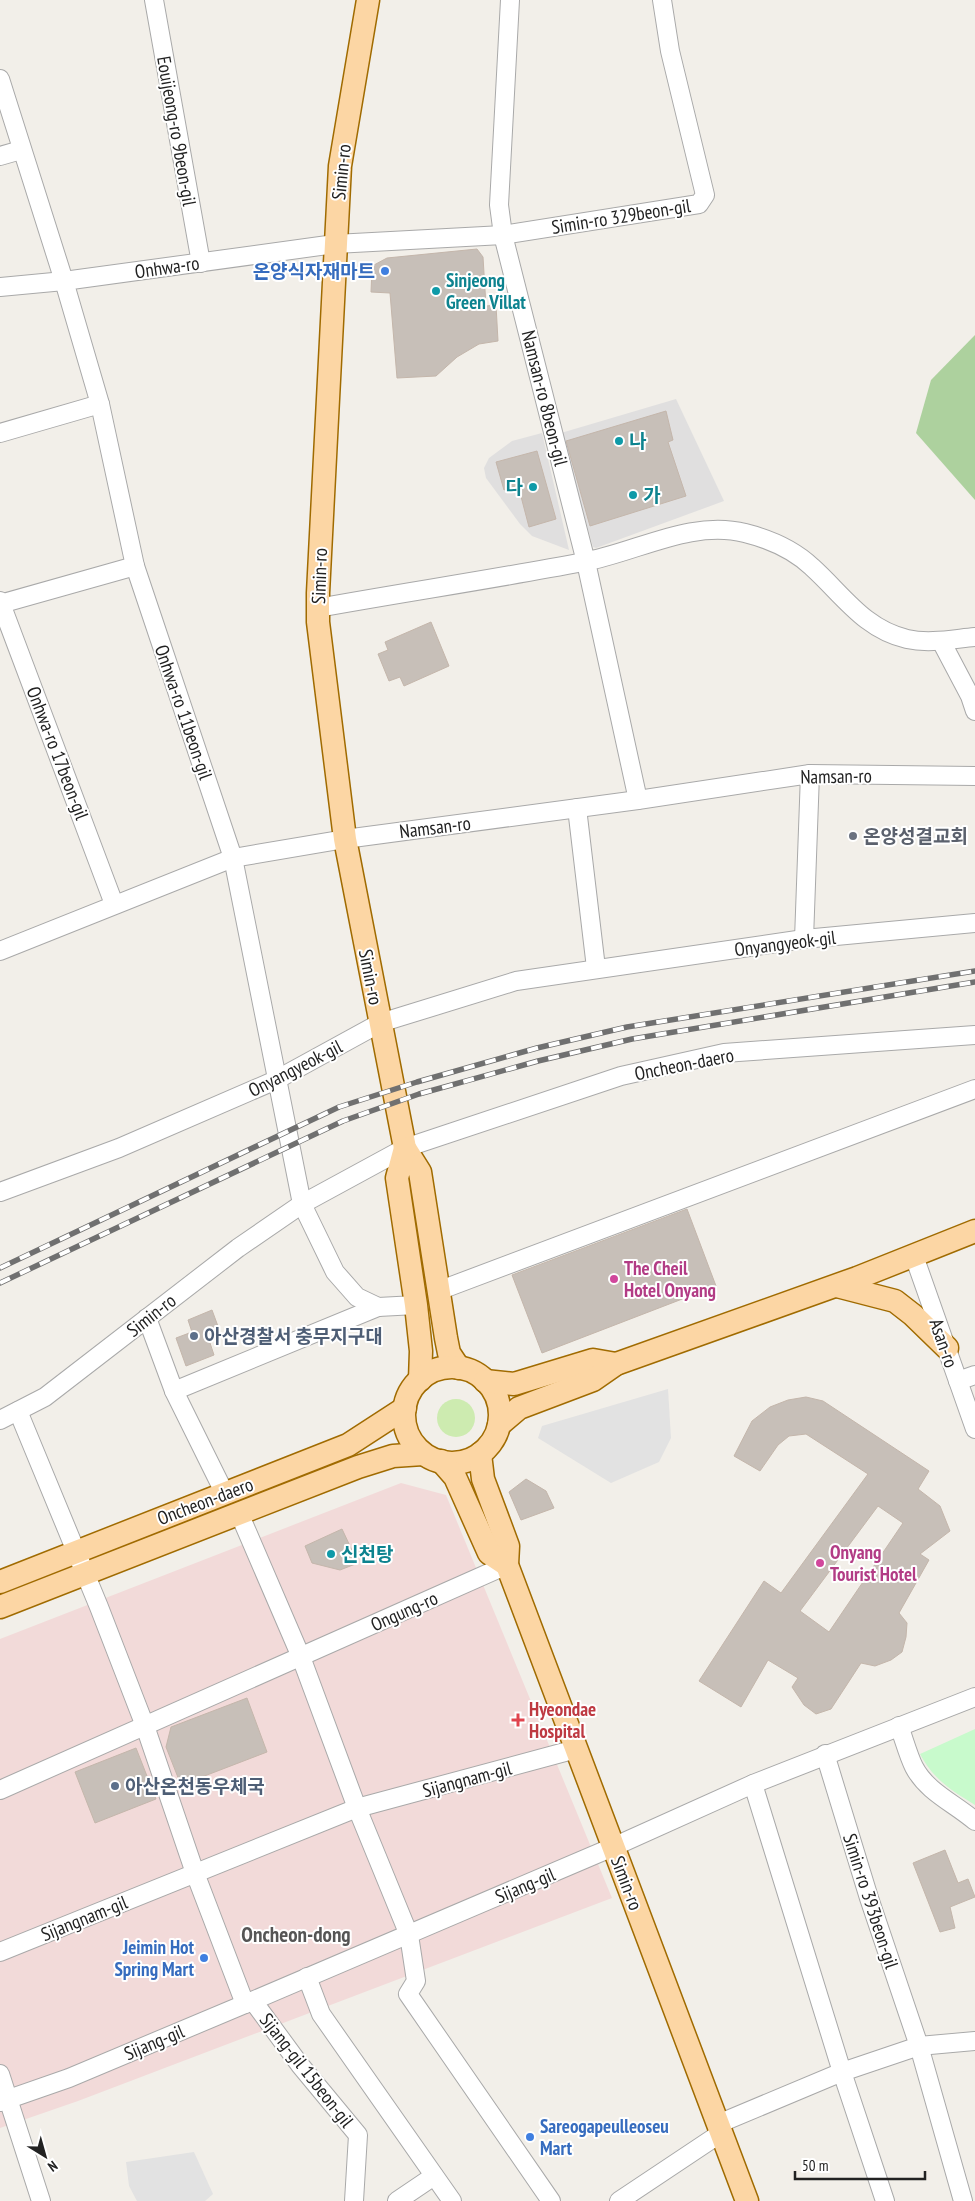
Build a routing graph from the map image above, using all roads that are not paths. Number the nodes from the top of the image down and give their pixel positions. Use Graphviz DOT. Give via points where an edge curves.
graph roads {
  1 [pos="154,0"];
  2 [pos="368,0"];
  3 [pos="510,0"];
  4 [pos="662,0"];
  5 [pos="0,79"];
  6 [pos="22,150"];
  7 [pos="0,156"];
  8 [pos="503,235"];
  9 [pos="334,244"];
  10 [pos="201,263"];
  11 [pos="64,281"];
  12 [pos="0,286"];
  13 [pos="100,404"];
  14 [pos="0,433"];
  15 [pos="586,562"];
  16 [pos="135,566"];
  17 [pos="0,603"];
  18 [pos="318,608"];
  19 [pos="975,637"];
  20 [pos="941,641"];
  21 [pos="975,710"];
  22 [pos="810,774"];
  23 [pos="975,776"];
  24 [pos="638,800"];
  25 [pos="577,808"];
  26 [pos="346,839"];
  27 [pos="233,858"];
  28 [pos="114,904"];
  29 [pos="975,923"];
  30 [pos="804,939"];
  31 [pos="0,951"];
  32 [pos="596,968"];
  33 [pos="380,1023"];
  34 [pos="975,1035"];
  35 [pos="276,1080"];
  36 [pos="975,1089"];
  37 [pos="405,1148"];
  38 [pos="0,1192"];
  39 [pos="302,1204"];
  40 [pos="975,1231"];
  41 [pos="914,1256"];
  42 [pos="836,1286"];
  43 [pos="438,1291"];
  44 [pos="416,1305"];
  45 [pos="378,1307"];
  46 [pos="147,1318"];
  47 [pos="946,1348"];
  48 [pos="616,1364"];
  49 [pos="460,1368"];
  50 [pos="975,1375"];
  51 [pos="420,1380"];
  52 [pos="485,1381"];
  53 [pos="958,1381"];
  54 [pos="174,1390"];
  55 [pos="405,1408"];
  56 [pos="18,1411"];
  57 [pos="0,1420"];
  58 [pos="498,1425"];
  59 [pos="975,1429"];
  60 [pos="480,1454"];
  61 [pos="432,1458"];
  62 [pos="225,1494"];
  63 [pos="239,1513"];
  64 [pos="76,1552"];
  65 [pos="507,1565"];
  66 [pos="85,1574"];
  67 [pos="0,1582"];
  68 [pos="0,1607"];
  69 [pos="301,1657"];
  70 [pos="975,1697"];
  71 [pos="145,1726"];
  72 [pos="900,1726"];
  73 [pos="576,1749"];
  74 [pos="826,1754"];
  75 [pos="753,1784"];
  76 [pos="0,1790"];
  77 [pos="357,1808"];
  78 [pos="975,1821"];
  79 [pos="613,1847"];
  80 [pos="195,1873"];
  81 [pos="409,1934"];
  82 [pos="0,1952"];
  83 [pos="307,1977"];
  84 [pos="249,2003"];
  85 [pos="975,2041"];
  86 [pos="920,2046"];
  87 [pos="842,2072"];
  88 [pos="0,2074"];
  89 [pos="4,2101"];
  90 [pos="719,2128"];
  91 [pos="434,2176"];
  92 [pos="41,2201"];
  93 [pos="354,2201"];
  94 [pos="397,2201"];
  95 [pos="452,2201"];
  96 [pos="551,2201"];
  97 [pos="619,2201"];
  98 [pos="747,2201"];
  99 [pos="885,2201"];
  100 [pos="963,2201"];
  1 -- 10 [label="street, Eouijeong-ro 9beon-gil"];
  2 -- 9 [label="main road, Simin-ro" via="340,166"];
  3 -- 8 [label="street, Namsan-ro 8beon-gil" via="499,205"];
  4 -- 8 [label="street, Simin-ro 329beon-gil" via="670,51 705,195 699,204"];
  5 -- 6 [label="street, Onhwa-ro 11beon-gil"];
  6 -- 7 [label="street"];
  6 -- 11 [label="street, Onhwa-ro 11beon-gil"];
  8 -- 9 [label="street, Simin-ro 329beon-gil"];
  8 -- 15 [label="street, Namsan-ro 8beon-gil"];
  9 -- 10 [label="street, Onhwa-ro"];
  9 -- 18 [label="main road, Simin-ro"];
  10 -- 11 [label="street, Onhwa-ro"];
  11 -- 12 [label="street, Onhwa-ro"];
  11 -- 13 [label="street, Onhwa-ro 11beon-gil"];
  13 -- 14 [label="street"];
  13 -- 16 [label="street, Onhwa-ro 11beon-gil"];
  15 -- 18 [label="street"];
  15 -- 20 [label="street" via="677,536 712,530 744,532 786,548 811,566 857,613 882,630 908,639"];
  15 -- 24 [label="street"];
  16 -- 17 [label="street"];
  16 -- 27 [label="street, Onhwa-ro 11beon-gil"];
  17 -- 28 [label="street, Onhwa-ro 17beon-gil"];
  18 -- 26 [label="main road, Simin-ro"];
  19 -- 20 [label="street"];
  20 -- 21 [label="street"];
  22 -- 23 [label="street, Namsan-ro"];
  22 -- 24 [label="street, Namsan-ro"];
  22 -- 30 [label="street"];
  24 -- 25 [label="street, Namsan-ro"];
  25 -- 26 [label="street, Namsan-ro"];
  25 -- 32 [label="street"];
  26 -- 27 [label="street, Namsan-ro"];
  26 -- 33 [label="main road, Simin-ro"];
  27 -- 28 [label="street, Namsan-ro"];
  27 -- 35 [label="street"];
  28 -- 31 [label="street, Namsan-ro"];
  29 -- 30 [label="street, Onyangyeok-gil"];
  30 -- 32 [label="street, Onyangyeok-gil"];
  32 -- 33 [label="street, Onyangyeok-gil" via="516,981"];
  33 -- 35 [label="street, Onyangyeok-gil"];
  33 -- 37 [label="main road, Simin-ro"];
  34 -- 37 [label="street, Oncheon-daero" via="724,1053 621,1076"];
  35 -- 38 [label="street, Onyangyeok-gil" via="119,1148"];
  35 -- 39 [label="street"];
  36 -- 43 [label="street"];
  37 -- 39 [label="street, Simin-ro"];
  37 -- 43 [label="main road, Simin-ro" via="420,1172"];
  37 -- 44 [label="main road, Simin-ro" via="397,1178"];
  39 -- 45 [label="street" via="335,1272 356,1297"];
  39 -- 46 [label="street, Simin-ro"];
  40 -- 41 [label="main road"];
  41 -- 42 [label="main road"];
  41 -- 47 [label="street, Asan-ro"];
  42 -- 47 [label="main road" via="896,1301"];
  42 -- 48 [label="main road"];
  43 -- 49 [label="main road, Simin-ro" via="450,1353"];
  44 -- 45 [label="street"];
  44 -- 51 [label="main road, Simin-ro" via="421,1351"];
  45 -- 54 [label="street"];
  46 -- 54 [label="street"];
  46 -- 56 [label="street, Simin-ro" via="45,1397"];
  47 -- 53 [label="street, Asan-ro"];
  48 -- 52 [label="main road" via="593,1360 514,1384"];
  48 -- 58 [label="main road" via="594,1380 519,1408"];
  49 -- 51 [label="main road" via="438,1369"];
  49 -- 52 [label="main road" via="468,1369"];
  50 -- 53 [label="street"];
  51 -- 55 [label="main road" via="406,1399"];
  52 -- 58 [label="main road" via="498,1400"];
  53 -- 59 [label="street, Asan-ro"];
  54 -- 62 [label="street"];
  55 -- 61 [label="main road" via="406,1429 413,1443"];
  55 -- 62 [label="main road, Oncheon-daero" via="348,1445"];
  56 -- 57 [label="street, Simin-ro"];
  56 -- 64 [label="street"];
  58 -- 60 [label="main road" via="491,1443"];
  60 -- 61 [label="main road" via="467,1461 452,1463"];
  60 -- 65 [label="main road, Simin-ro" via="483,1479 508,1546"];
  61 -- 63 [label="main road, Oncheon-daero" via="392,1456"];
  61 -- 65 [label="main road" via="455,1477 489,1553"];
  62 -- 64 [label="main road, Oncheon-daero"];
  63 -- 66 [label="main road, Oncheon-daero"];
  63 -- 69 [label="street, Oncheon-daero"];
  64 -- 66 [label="street"];
  64 -- 67 [label="main road, Oncheon-daero"];
  65 -- 69 [label="street, Ongung-ro"];
  65 -- 73 [label="main road, Simin-ro"];
  66 -- 68 [label="main road, Oncheon-daero"];
  66 -- 71 [label="street"];
  69 -- 71 [label="street, Ongung-ro"];
  69 -- 77 [label="street"];
  70 -- 72 [label="street"];
  71 -- 76 [label="street, Ongung-ro"];
  71 -- 80 [label="street"];
  72 -- 74 [label="street"];
  72 -- 78 [label="street" via="914,1766 925,1782"];
  73 -- 77 [label="street, Sijangnam-gil"];
  73 -- 79 [label="main road, Simin-ro"];
  74 -- 75 [label="street"];
  74 -- 86 [label="street, Simin-ro 393beon-gil" via="869,1898"];
  75 -- 79 [label="street"];
  75 -- 87 [label="street"];
  77 -- 80 [label="street, Sijangnam-gil"];
  77 -- 81 [label="street"];
  79 -- 81 [label="street, Sijang-gil"];
  79 -- 90 [label="main road, Simin-ro"];
  80 -- 82 [label="street, Sijangnam-gil"];
  80 -- 84 [label="street"];
  81 -- 83 [label="street, Sijang-gil"];
  81 -- 96 [label="street" via="416,1981 408,1994"];
  83 -- 84 [label="street, Sijang-gil"];
  83 -- 91 [label="street" via="320,2014"];
  84 -- 89 [label="street, Sijang-gil" via="69,2078"];
  84 -- 93 [label="street, Sijang-gil 15beon-gil" via="358,2135"];
  85 -- 86 [label="street"];
  86 -- 87 [label="street"];
  86 -- 100 [label="street, Simin-ro 393beon-gil"];
  87 -- 90 [label="street"];
  87 -- 99 [label="street"];
  88 -- 89 [label="street"];
  89 -- 92 [label="street"];
  90 -- 97 [label="street"];
  90 -- 98 [label="main road, Simin-ro"];
  91 -- 94 [label="street"];
  91 -- 95 [label="street"];
}
